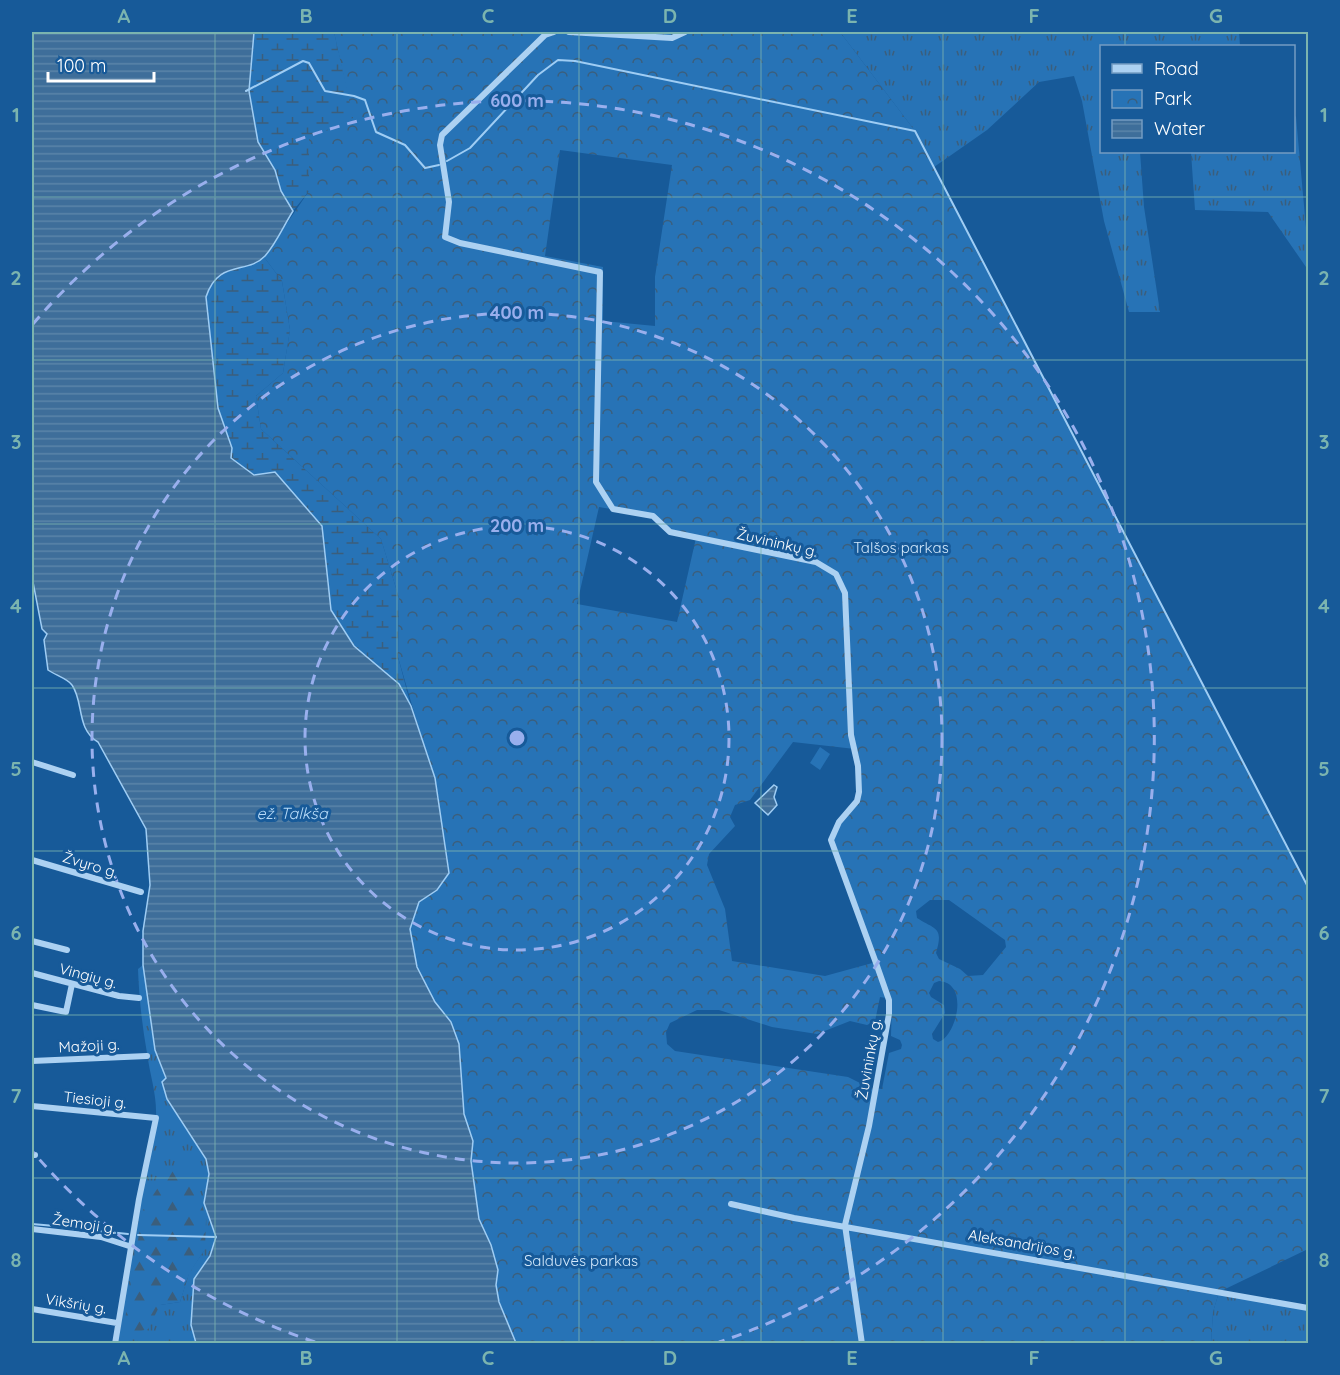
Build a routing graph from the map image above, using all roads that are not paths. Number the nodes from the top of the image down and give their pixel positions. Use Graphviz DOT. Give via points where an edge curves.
graph roads {
  1 [pos="554,32"];
  2 [pos="569,32"];
  3 [pos="685,32"];
  4 [pos="32,762"];
  5 [pos="73,775"];
  6 [pos="32,860"];
  7 [pos="141,892"];
  8 [pos="32,941"];
  9 [pos="67,950"];
  10 [pos="32,973"];
  11 [pos="72,984"];
  12 [pos="139,998"];
  13 [pos="32,1005"];
  14 [pos="147,1056"];
  15 [pos="32,1061"];
  16 [pos="32,1106"];
  17 [pos="731,1204"];
  18 [pos="845,1224"];
  19 [pos="32,1229"];
  20 [pos="132,1247"];
  21 [pos="1308,1308"];
  22 [pos="32,1309"];
  23 [pos="117,1323"];
  24 [pos="115,1344"];
  25 [pos="862,1344"];
  1 -- 18 [label="street, Žuvininkų g." via="545,35 442,135 449,202 445,237 600,272 596,482 613,509 653,516 669,532 816,562 836,574 845,593 850,735 858,766 859,792 857,801 838,822 831,840 889,1000 889,1014 869,1126"];
  2 -- 3 [label="street" via="672,38"];
  4 -- 5 [label="street"];
  6 -- 7 [label="street, Žvyro g."];
  8 -- 9 [label="street"];
  10 -- 11 [label="street, Vingių g."];
  11 -- 12 [label="street, Vingių g."];
  11 -- 13 [label="street" via="66,1012"];
  14 -- 15 [label="street, Mažoji g."];
  16 -- 20 [label="street, Tiesioji g." via="156,1118"];
  17 -- 18 [label="street, Aleksandrijos g."];
  18 -- 21 [label="street, Aleksandrijos g."];
  18 -- 25 [label="street, Žuvininkų g."];
  19 -- 20 [label="street, Žemoji g." via="101,1237"];
  20 -- 23 [label="street"];
  22 -- 23 [label="street, Vikšrių g."];
  23 -- 24 [label="street"];
}
